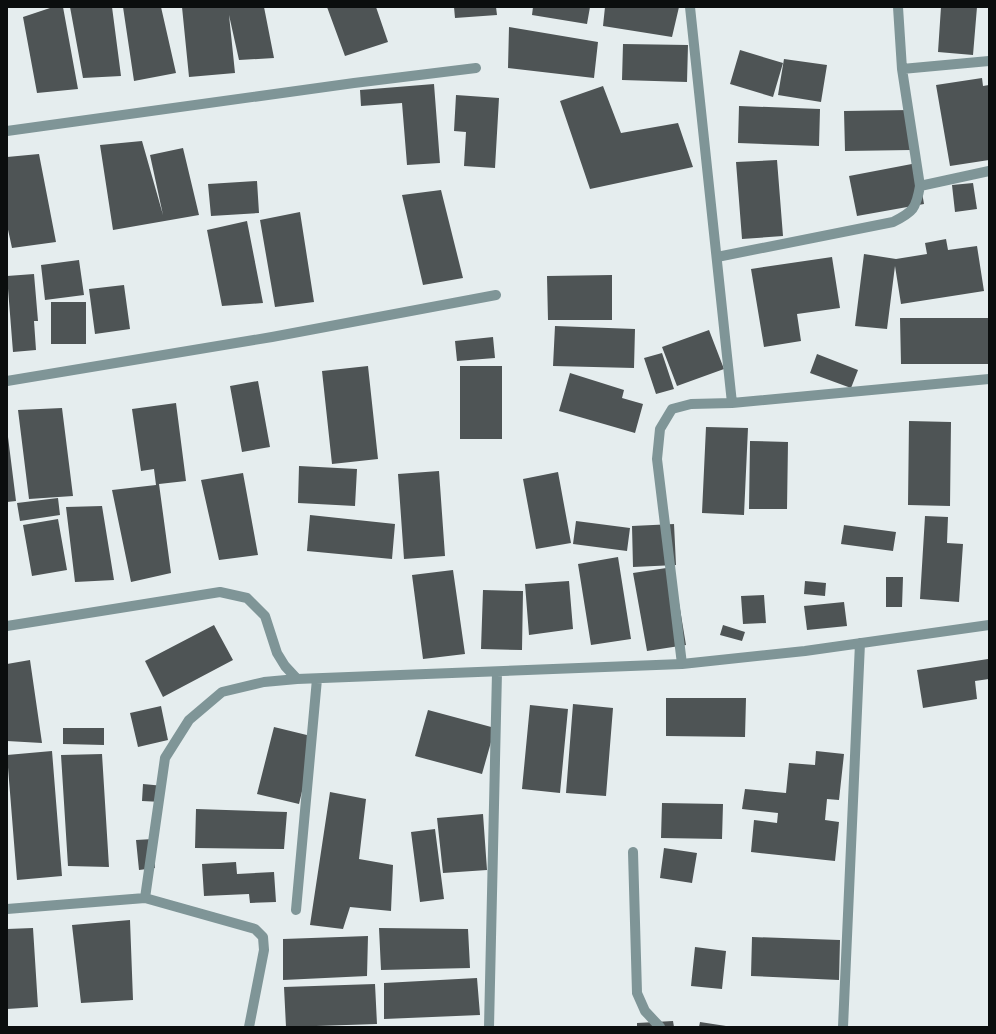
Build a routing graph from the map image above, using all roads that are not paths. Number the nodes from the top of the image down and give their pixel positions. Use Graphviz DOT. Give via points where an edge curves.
graph roads {
  1 [pos="690,7"];
  2 [pos="898,7"];
  3 [pos="989,61"];
  4 [pos="476,68"];
  5 [pos="902,69"];
  6 [pos="7,132"];
  7 [pos="989,171"];
  8 [pos="920,186"];
  9 [pos="717,256"];
  10 [pos="496,295"];
  11 [pos="989,379"];
  12 [pos="7,381"];
  13 [pos="732,403"];
  14 [pos="989,625"];
  15 [pos="7,626"];
  16 [pos="860,644"];
  17 [pos="682,664"];
  18 [pos="497,672"];
  19 [pos="297,679"];
  20 [pos="317,679"];
  21 [pos="633,852"];
  22 [pos="145,898"];
  23 [pos="7,909"];
  24 [pos="296,910"];
  25 [pos="249,1027"];
  26 [pos="489,1027"];
  27 [pos="660,1027"];
  28 [pos="843,1027"];
  1 -- 9 [label="street"];
  2 -- 5 [label="street"];
  3 -- 5 [label="street"];
  4 -- 6 [label="street"];
  5 -- 8 [label="street"];
  7 -- 8 [label="street"];
  8 -- 9 [label="street" via="918,200 910,213 893,222"];
  9 -- 13 [label="street"];
  10 -- 12 [label="street" via="272,337"];
  11 -- 13 [label="street"];
  13 -- 17 [label="street" via="691,404 672,409 660,429 657,459"];
  14 -- 16 [label="street"];
  15 -- 19 [label="street" via="220,592 247,598 265,616 277,653"];
  16 -- 17 [label="street"];
  16 -- 28 [label="street"];
  17 -- 18 [label="street"];
  18 -- 20 [label="street"];
  18 -- 26 [label="street"];
  19 -- 20 [label="street"];
  19 -- 22 [label="street" via="264,682 222,692 189,720 165,758"];
  20 -- 24 [label="street"];
  21 -- 27 [label="street" via="637,993 645,1011"];
  22 -- 23 [label="street"];
  22 -- 25 [label="street" via="255,929 263,937 264,950"];
}
